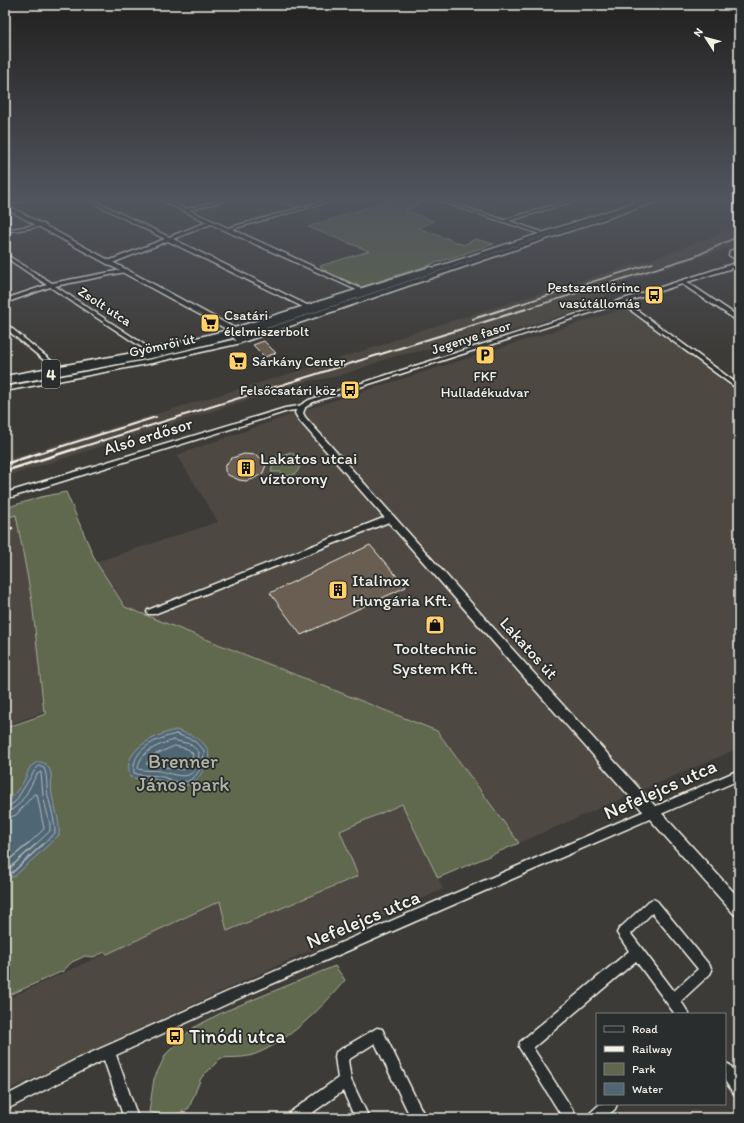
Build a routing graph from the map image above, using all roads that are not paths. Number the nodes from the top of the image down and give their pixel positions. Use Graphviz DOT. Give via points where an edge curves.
graph roads {
  1 [pos="91,251"];
  2 [pos="136,251"];
  3 [pos="195,251"];
  4 [pos="275,251"];
  5 [pos="484,251"];
  6 [pos="492,251"];
  7 [pos="498,251"];
  8 [pos="733,251"];
  9 [pos="5,255"];
  10 [pos="110,262"];
  11 [pos="739,263"];
  12 [pos="125,270"];
  13 [pos="683,282"];
  14 [pos="51,285"];
  15 [pos="363,291"];
  16 [pos="5,301"];
  17 [pos="623,302"];
  18 [pos="309,308"];
  19 [pos="738,318"];
  20 [pos="5,325"];
  21 [pos="236,335"];
  22 [pos="151,351"];
  23 [pos="58,369"];
  24 [pos="5,378"];
  25 [pos="5,382"];
  26 [pos="739,388"];
  27 [pos="5,389"];
  28 [pos="301,408"];
  29 [pos="5,496"];
  30 [pos="391,518"];
  31 [pos="151,612"];
  32 [pos="739,775"];
  33 [pos="654,813"];
  34 [pos="739,909"];
  35 [pos="637,952"];
  36 [pos="673,1000"];
  37 [pos="682,1013"];
  38 [pos="108,1052"];
  39 [pos="726,1071"];
  40 [pos="345,1081"];
  41 [pos="739,1089"];
  42 [pos="5,1104"];
  43 [pos="609,1105"];
  44 [pos="131,1118"];
  45 [pos="294,1118"];
  46 [pos="362,1118"];
  47 [pos="414,1118"];
  48 [pos="571,1118"];
  49 [pos="595,1118"];
  1 -- 10 [label="street"];
  2 -- 10 [label="street"];
  3 -- 18 [label="street"];
  4 -- 15 [label="street"];
  5 -- 15 [label="street, Gyömrői út"];
  6 -- 25 [label="main road, 4" via="213,342 136,359"];
  7 -- 21 [label="street, Gyömrői út"];
  8 -- 11 [label="street" via="731,255"];
  9 -- 14 [label="street, Zsolt utca"];
  10 -- 12 [label="street"];
  11 -- 13 [label="street, Jegenye fasor"];
  12 -- 14 [label="street"];
  12 -- 21 [label="street" via="227,326"];
  13 -- 17 [label="street, Jegenye fasor"];
  13 -- 19 [label="street"];
  14 -- 16 [label="street"];
  14 -- 22 [label="street, Zsolt utca"];
  15 -- 18 [label="street, Gyömrői út"];
  17 -- 26 [label="street"];
  17 -- 28 [label="street, Jegenye fasor" via="311,401"];
  18 -- 21 [label="street, Gyömrői út"];
  20 -- 23 [label="street"];
  21 -- 22 [label="street, Gyömrői út"];
  21 -- 27 [label="street, Gyömrői út" via="152,361"];
  22 -- 23 [label="street, Gyömrői út"];
  23 -- 24 [label="street, Gyömrői út"];
  28 -- 29 [label="street, Alsó erdősor" via="287,409"];
  28 -- 30 [label="street, Lakatos út" via="299,413 302,418"];
  30 -- 31 [label="street"];
  30 -- 33 [label="street, Lakatos út"];
  32 -- 33 [label="street, Nefelejcs utca"];
  33 -- 34 [label="street, Lakatos út"];
  33 -- 38 [label="street, Nefelejcs utca"];
  35 -- 36 [label="street"];
  35 -- 36 [label="street" via="623,933 653,905 706,970"];
  35 -- 48 [label="street" via="525,1047"];
  36 -- 37 [label="street"];
  38 -- 42 [label="street, Nefelejcs utca"];
  38 -- 44 [label="street"];
  39 -- 41 [label="street"];
  40 -- 45 [label="street"];
  40 -- 46 [label="street"];
  40 -- 47 [label="street" via="341,1057 377,1034 417,1116"];
  43 -- 49 [label="street"];
}
